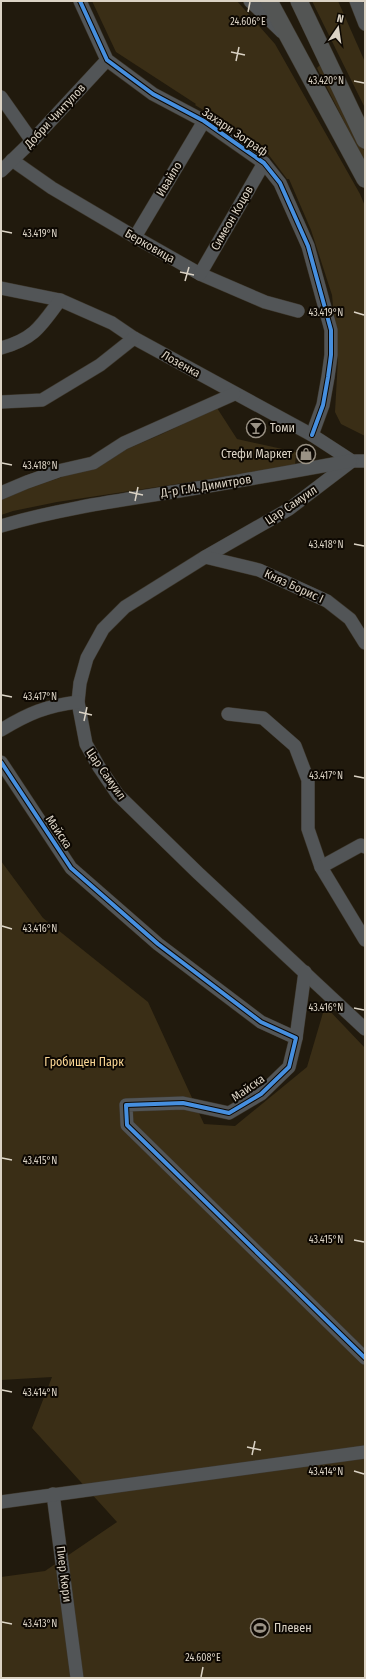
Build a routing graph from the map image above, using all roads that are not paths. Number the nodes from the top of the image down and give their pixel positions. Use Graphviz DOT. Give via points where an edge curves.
graph roads {
  1 [pos="80,1"];
  2 [pos="250,1"];
  3 [pos="269,1"];
  4 [pos="299,1"];
  5 [pos="356,1"];
  6 [pos="365,24"];
  7 [pos="292,43"];
  8 [pos="107,60"];
  9 [pos="1,97"];
  10 [pos="204,121"];
  11 [pos="365,140"];
  12 [pos="32,141"];
  13 [pos="12,160"];
  14 [pos="264,163"];
  15 [pos="1,171"];
  16 [pos="365,179"];
  17 [pos="135,237"];
  18 [pos="200,274"];
  19 [pos="1,288"];
  20 [pos="60,300"];
  21 [pos="298,311"];
  22 [pos="134,338"];
  23 [pos="1,348"];
  24 [pos="234,394"];
  25 [pos="1,402"];
  26 [pos="312,435"];
  27 [pos="365,457"];
  28 [pos="359,461"];
  29 [pos="1,493"];
  30 [pos="1,526"];
  31 [pos="205,557"];
  32 [pos="365,643"];
  33 [pos="78,702"];
  34 [pos="228,714"];
  35 [pos="1,730"];
  36 [pos="1,762"];
  37 [pos="365,847"];
  38 [pos="321,867"];
  39 [pos="365,940"];
  40 [pos="305,972"];
  41 [pos="365,1029"];
  42 [pos="296,1038"];
  43 [pos="365,1358"];
  44 [pos="365,1452"];
  45 [pos="53,1494"];
  46 [pos="1,1502"];
  47 [pos="77,1678"];
  1 -- 8 [label="street, Захари Зограф"];
  2 -- 7 [label="street"];
  3 -- 7 [label="main road"];
  4 -- 11 [label="main road"];
  5 -- 6 [label="street"];
  7 -- 16 [label="main road"];
  8 -- 10 [label="street, Захари Зограф" via="153,94"];
  8 -- 12 [label="street, Добри Чинтулов"];
  9 -- 12 [label="street"];
  10 -- 14 [label="street, Захари Зограф"];
  10 -- 17 [label="street, Ивайло"];
  12 -- 13 [label="street, Добри Чинтулов"];
  13 -- 15 [label="street, Добри Чинтулов"];
  13 -- 17 [label="street, Берковица" via="52,188"];
  14 -- 18 [label="street, Симеон Коцов"];
  14 -- 26 [label="street, Захари Зограф" via="280,183 308,246 331,330 331,355 323,405"];
  17 -- 18 [label="street, Берковица"];
  18 -- 21 [label="street, Берковица" via="265,302"];
  19 -- 20 [label="street, Лозенка"];
  20 -- 22 [label="street, Лозенка" via="112,323"];
  20 -- 23 [label="street" via="38,329 18,343"];
  22 -- 24 [label="street, Лозенка"];
  22 -- 25 [label="street" via="100,365 42,400"];
  24 -- 26 [label="street, Лозенка"];
  24 -- 29 [label="street" via="124,442 93,462 58,471"];
  26 -- 28 [label="street, Лозенка"];
  27 -- 28 [label="street, Д-р Г.М. Димитров"];
  28 -- 30 [label="street, Д-р Г.М. Димитров" via="82,506"];
  28 -- 31 [label="street, Цар Самуил" via="289,509"];
  31 -- 32 [label="street, Княз Борис I" via="259,570 327,601 350,619"];
  31 -- 33 [label="street, Цар Самуил" via="125,607 103,629 87,658"];
  33 -- 35 [label="street" via="41,709"];
  33 -- 40 [label="street, Цар Самуил" via="86,744 118,795"];
  34 -- 38 [label="street" via="263,718 295,746 308,780 308,829"];
  36 -- 42 [label="street, Майска" via="71,868 158,944 261,1022"];
  37 -- 38 [label="street" via="361,845"];
  38 -- 39 [label="street"];
  40 -- 41 [label="street, Цар Самуил"];
  40 -- 42 [label="street"];
  42 -- 43 [label="street, Майска" via="290,1067 261,1094 230,1113 183,1103 126,1105 127,1125"];
  44 -- 45 [label="street"];
  45 -- 46 [label="street"];
  45 -- 47 [label="street, Пиер Кюри"];
}
